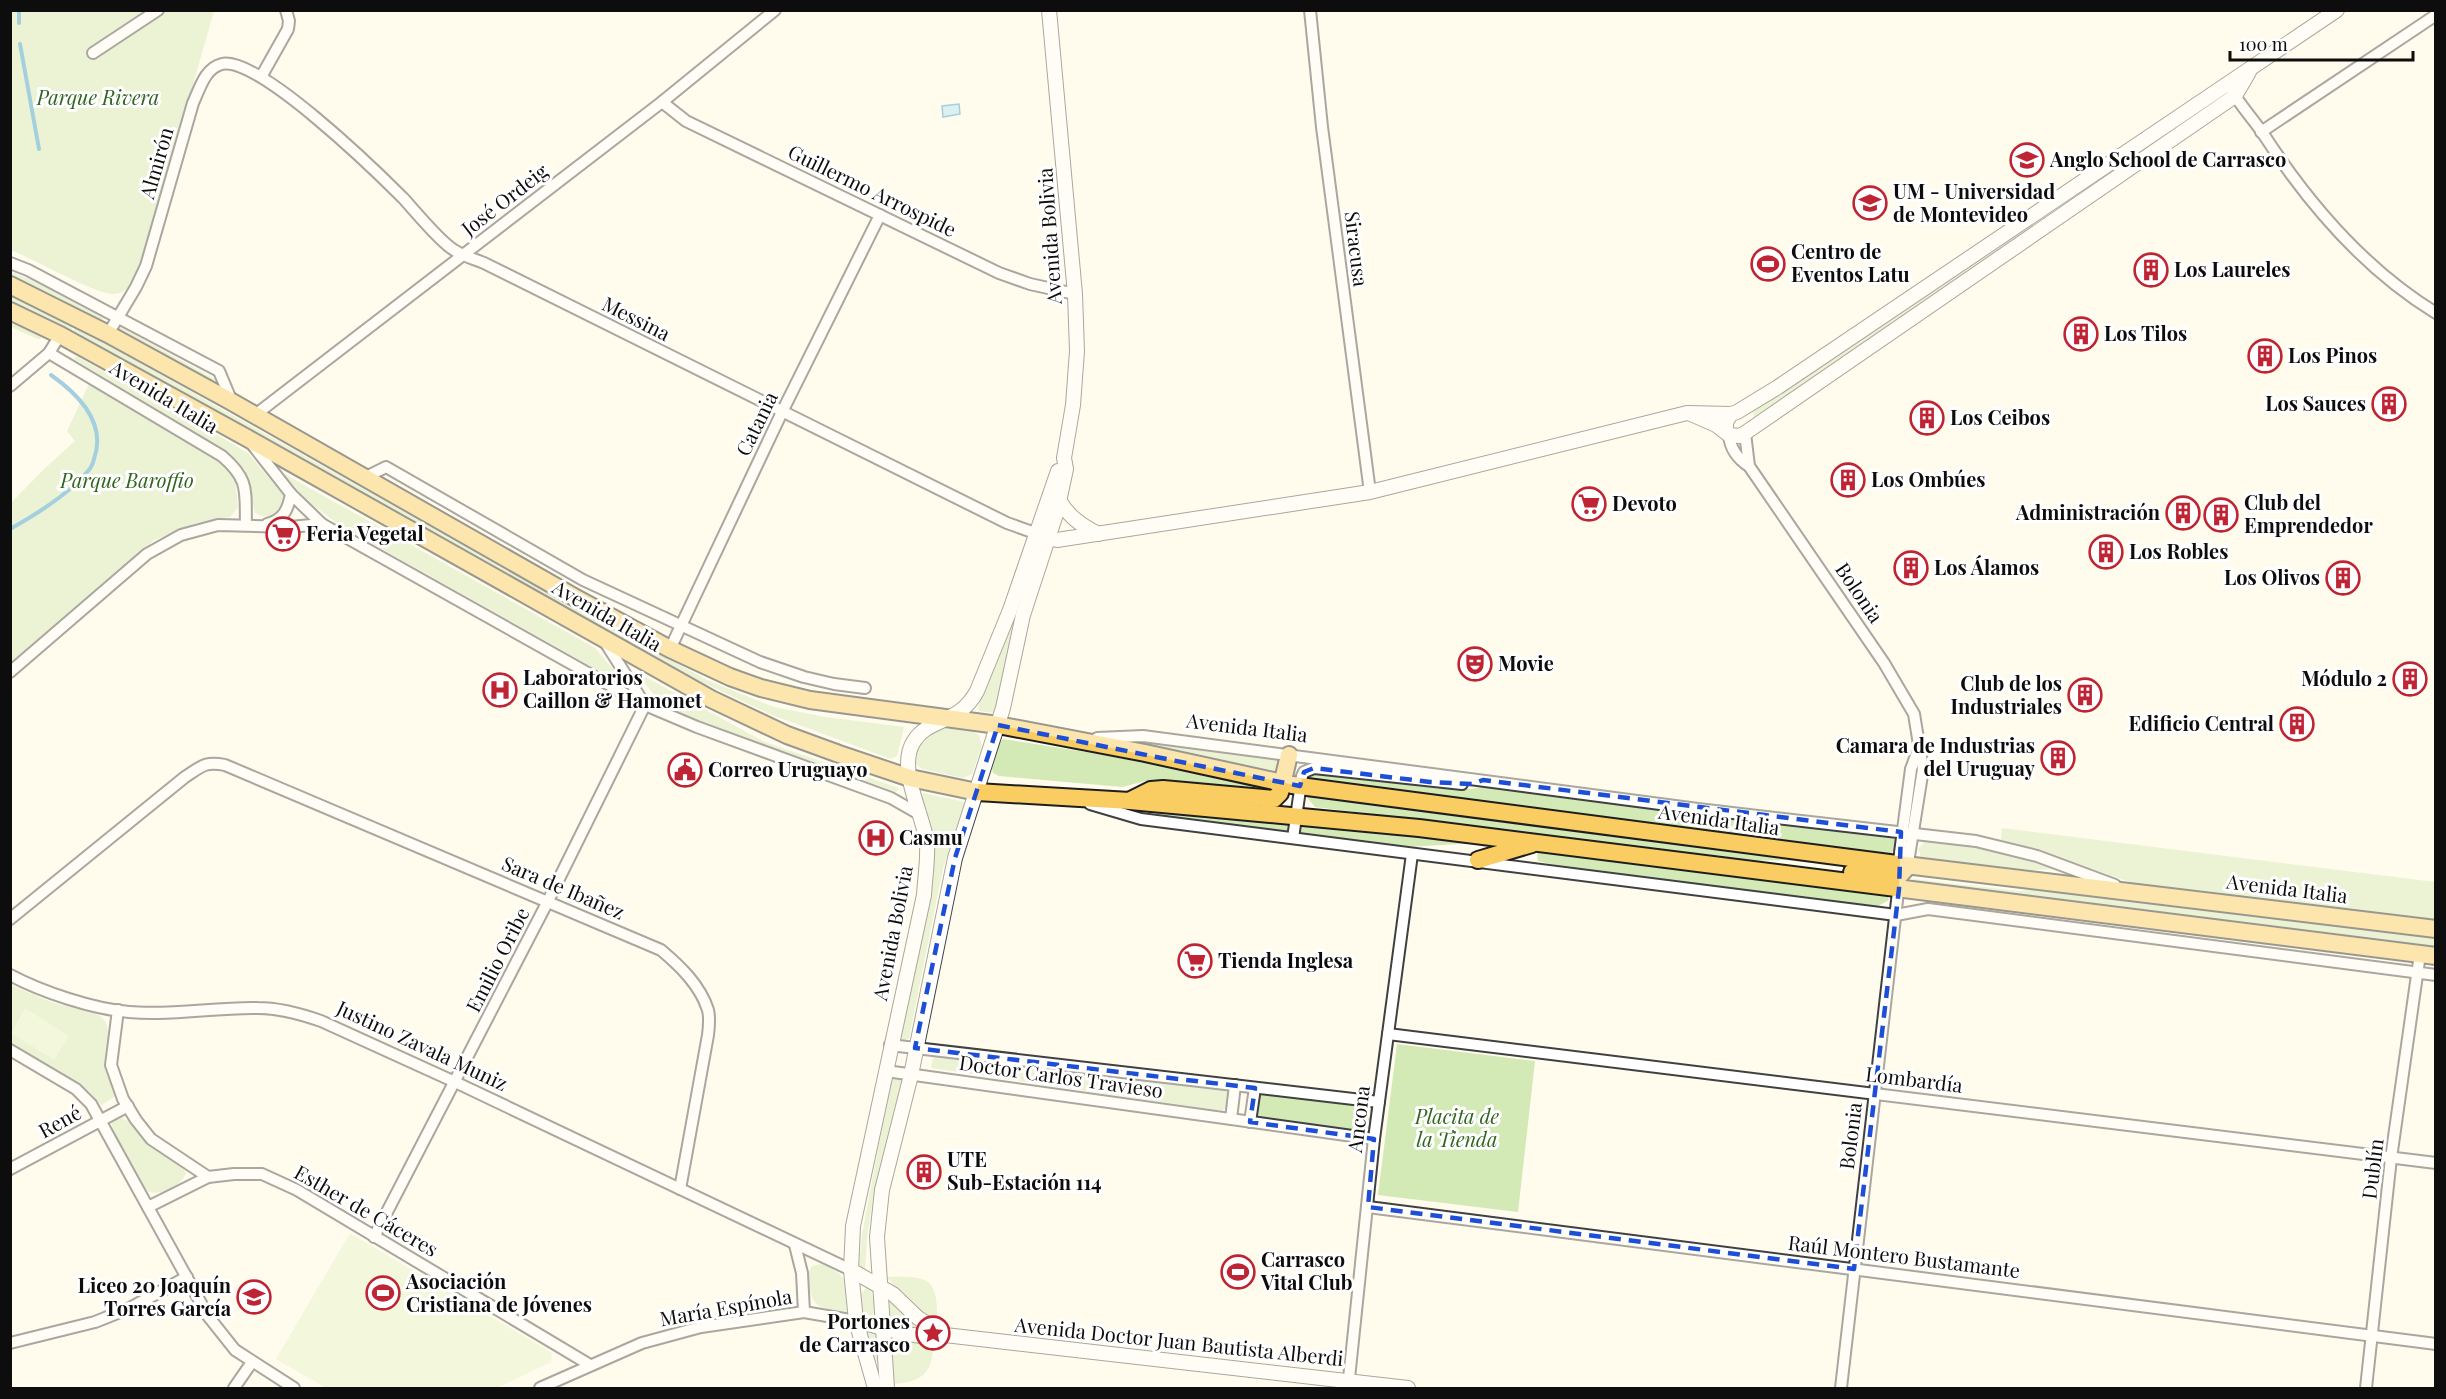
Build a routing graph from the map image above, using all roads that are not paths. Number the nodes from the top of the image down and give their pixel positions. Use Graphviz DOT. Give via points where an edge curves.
graph roads {
  1 [pos="158,10"];
  2 [pos="286,10"];
  3 [pos="775,10"];
  4 [pos="1049,10"];
  5 [pos="1310,10"];
  6 [pos="2337,10"];
  7 [pos="2436,15"];
  8 [pos="93,53"];
  9 [pos="2250,70"];
  10 [pos="261,78"];
  11 [pos="2227,84"];
  12 [pos="2235,96"];
  13 [pos="662,102"];
  14 [pos="2261,132"];
  15 [pos="880,215"];
  16 [pos="464,254"];
  17 [pos="10,263"];
  18 [pos="10,285"];
  19 [pos="1075,294"];
  20 [pos="10,310"];
  21 [pos="2436,313"];
  22 [pos="118,317"];
  23 [pos="108,334"];
  24 [pos="60,335"];
  25 [pos="49,353"];
  26 [pos="10,386"];
  27 [pos="232,402"];
  28 [pos="782,412"];
  29 [pos="1687,412"];
  30 [pos="1734,413"];
  31 [pos="255,416"];
  32 [pos="1728,433"];
  33 [pos="1745,433"];
  34 [pos="248,438"];
  35 [pos="1064,458"];
  36 [pos="1749,466"];
  37 [pos="364,478"];
  38 [pos="1370,492"];
  39 [pos="291,494"];
  40 [pos="1059,500"];
  41 [pos="322,524"];
  42 [pos="246,525"];
  43 [pos="264,525"];
  44 [pos="1098,534"];
  45 [pos="1042,536"];
  46 [pos="682,626"];
  47 [pos="602,637"];
  48 [pos="670,649"];
  49 [pos="10,672"];
  50 [pos="865,688"];
  51 [pos="645,705"];
  52 [pos="951,718"];
  53 [pos="998,725"];
  54 [pos="1076,740"];
  55 [pos="1918,750"];
  56 [pos="1289,754"];
  57 [pos="910,778"];
  58 [pos="1483,780"];
  59 [pos="1283,783"];
  60 [pos="1301,786"];
  61 [pos="977,792"];
  62 [pos="1070,798"];
  63 [pos="1131,801"];
  64 [pos="919,814"];
  65 [pos="1297,815"];
  66 [pos="1901,832"];
  67 [pos="1914,833"];
  68 [pos="1293,838"];
  69 [pos="1538,843"];
  70 [pos="1412,854"];
  71 [pos="1478,860"];
  72 [pos="1901,874"];
  73 [pos="2034,881"];
  74 [pos="2133,892"];
  75 [pos="548,901"];
  76 [pos="2090,912"];
  77 [pos="1896,915"];
  78 [pos="10,919"];
  79 [pos="2191,925"];
  80 [pos="2436,929"];
  81 [pos="2088,931"];
  82 [pos="2188,943"];
  83 [pos="2428,955"];
  84 [pos="2417,973"];
  85 [pos="10,975"];
  86 [pos="2436,975"];
  87 [pos="118,1010"];
  88 [pos="1388,1034"];
  89 [pos="890,1045"];
  90 [pos="915,1048"];
  91 [pos="10,1050"];
  92 [pos="886,1071"];
  93 [pos="911,1075"];
  94 [pos="454,1082"];
  95 [pos="1235,1085"];
  96 [pos="1255,1088"];
  97 [pos="1875,1093"];
  98 [pos="1379,1102"];
  99 [pos="128,1106"];
  100 [pos="1231,1119"];
  101 [pos="101,1120"];
  102 [pos="1250,1122"];
  103 [pos="1374,1139"];
  104 [pos="2391,1158"];
  105 [pos="2436,1163"];
  106 [pos="10,1169"];
  107 [pos="208,1177"];
  108 [pos="681,1189"];
  109 [pos="148,1207"];
  110 [pos="1368,1207"];
  111 [pos="374,1237"];
  112 [pos="795,1245"];
  113 [pos="1854,1269"];
  114 [pos="851,1270"];
  115 [pos="187,1277"];
  116 [pos="879,1284"];
  117 [pos="804,1312"];
  118 [pos="856,1321"];
  119 [pos="883,1326"];
  120 [pos="945,1335"];
  121 [pos="2373,1337"];
  122 [pos="10,1343"];
  123 [pos="2436,1344"];
  124 [pos="252,1362"];
  125 [pos="590,1365"];
  126 [pos="1349,1385"];
  127 [pos="234,1389"];
  128 [pos="294,1389"];
  129 [pos="540,1389"];
  130 [pos="875,1389"];
  131 [pos="887,1389"];
  132 [pos="1408,1389"];
  133 [pos="1841,1389"];
  134 [pos="2366,1389"];
  1 -- 8 [label="street"];
  2 -- 10 [label="street" via="288,29"];
  3 -- 13 [label="street, José Ordeig"];
  4 -- 19 [label="street, Avenida Bolivia"];
  5 -- 38 [label="street, Siracusa"];
  6 -- 9 [label="street"];
  7 -- 14 [label="street"];
  9 -- 11 [label="street"];
  9 -- 12 [label="street"];
  10 -- 16 [label="street, Messina" via="351,147 453,250"];
  10 -- 22 [label="street, Almirón" via="230,63 212,68 205,78 193,103 146,266"];
  11 -- 12 [label="street"];
  11 -- 30 [label="street"];
  12 -- 14 [label="street"];
  12 -- 33 [label="street"];
  13 -- 15 [label="street, Guillermo Arrospide" via="686,121"];
  13 -- 16 [label="street, José Ordeig"];
  14 -- 21 [label="street" via="2322,215 2398,287"];
  15 -- 19 [label="street, Guillermo Arrospide" via="999,273"];
  15 -- 28 [label="street, Catania"];
  16 -- 28 [label="street, Messina"];
  16 -- 31 [label="street, José Ordeig"];
  17 -- 22 [label="street, Avenida Italia"];
  18 -- 23 [label="main road, Avenida Italia"];
  19 -- 35 [label="street, Avenida Bolivia" via="1077,351"];
  20 -- 24 [label="main road, Avenida Italia"];
  22 -- 23 [label="street, Almirón"];
  22 -- 27 [label="street, Avenida Italia" via="219,371"];
  23 -- 27 [label="main road, Avenida Italia"];
  24 -- 25 [label="street"];
  24 -- 34 [label="main road, Avenida Italia"];
  25 -- 26 [label="street"];
  25 -- 42 [label="street, Avenida Italia" via="222,456 242,478"];
  27 -- 31 [label="main road, Avenida Italia"];
  28 -- 45 [label="street, Messina" via="1007,523"];
  28 -- 46 [label="street, Catania"];
  29 -- 30 [label="street"];
  29 -- 32 [label="street"];
  29 -- 38 [label="street"];
  30 -- 32 [label="street" via="1727,418"];
  30 -- 33 [label="street, Bolonia" via="1747,418"];
  31 -- 37 [label="main road, Avenida Italia"];
  32 -- 33 [label="street"];
  32 -- 36 [label="street, Bolonia" via="1730,445"];
  33 -- 36 [label="street, Bolonia"];
  34 -- 39 [label="street, Avenida Italia"];
  34 -- 47 [label="main road, Avenida Italia"];
  35 -- 40 [label="street, Avenida Bolivia" via="1066,469"];
  35 -- 45 [label="street, Avenida Bolivia"];
  36 -- 55 [label="street, Bolonia" via="1903,694 1914,714"];
  37 -- 46 [label="street, Avenida Italia" via="386,467 583,580"];
  37 -- 48 [label="main road, Avenida Italia"];
  38 -- 44 [label="street"];
  39 -- 41 [label="street, Avenida Italia"];
  39 -- 43 [label="street" via="282,517"];
  40 -- 44 [label="street" via="1079,524"];
  40 -- 45 [label="street, Avenida Bolivia"];
  41 -- 43 [label="street"];
  41 -- 51 [label="street, Avenida Italia"];
  42 -- 43 [label="street"];
  42 -- 49 [label="street" via="199,529 147,554"];
  44 -- 45 [label="street" via="1057,540"];
  45 -- 52 [label="street, Avenida Bolivia" via="977,691 971,703"];
  45 -- 53 [label="street, Avenida Bolivia"];
  46 -- 48 [label="street, Catania"];
  46 -- 50 [label="street, Avenida Italia" via="771,666 834,684"];
  47 -- 51 [label="street"];
  47 -- 57 [label="main road, Avenida Italia" via="736,712 787,735"];
  48 -- 52 [label="main road, Avenida Italia" via="730,677 810,700"];
  51 -- 64 [label="street, Avenida Italia" via="891,798"];
  51 -- 75 [label="street, Emilio Oribe"];
  52 -- 53 [label="main road, Avenida Italia"];
  52 -- 57 [label="street, Avenida Bolivia" via="922,731 915,739 909,753"];
  53 -- 54 [label="main road, Avenida Italia"];
  53 -- 61 [label="street, Avenida Bolivia"];
  54 -- 56 [label="street, Avenida Italia" via="1143,736"];
  54 -- 59 [label="main road, Avenida Italia"];
  55 -- 66 [label="street, Bolonia"];
  55 -- 67 [label="street, Bolonia" via="1923,769"];
  56 -- 58 [label="street, Avenida Italia"];
  56 -- 59 [label="main road"];
  57 -- 61 [label="main road, Avenida Italia"];
  57 -- 64 [label="street, Avenida Bolivia"];
  58 -- 60 [label="street, Avenida Italia" via="1472,784 1430,782 1314,768 1304,772"];
  58 -- 66 [label="street, Avenida Italia"];
  59 -- 60 [label="main road, Avenida Italia"];
  59 -- 63 [label="main road" via="1274,800 1163,789 1151,790"];
  60 -- 65 [label="street"];
  60 -- 72 [label="main road, Avenida Italia"];
  61 -- 62 [label="main road, Avenida Italia"];
  61 -- 90 [label="street, Avenida Bolivia" via="955,858"];
  62 -- 63 [label="main road, Avenida Italia"];
  62 -- 68 [label="street, Avenida Italia" via="1141,819"];
  63 -- 65 [label="main road, Avenida Italia"];
  64 -- 89 [label="street, Avenida Bolivia" via="927,841 924,895"];
  65 -- 68 [label="street"];
  65 -- 69 [label="main road, Avenida Italia"];
  66 -- 67 [label="street, Avenida Italia"];
  66 -- 72 [label="street, Bolonia"];
  67 -- 72 [label="street, Bolonia"];
  67 -- 74 [label="street, Avenida Italia" via="1976,841 2037,856"];
  68 -- 70 [label="street, Avenida Italia"];
  69 -- 71 [label="main road"];
  69 -- 72 [label="main road, Avenida Italia" via="1759,871 1795,867"];
  70 -- 71 [label="street, Avenida Italia"];
  70 -- 88 [label="street, Ancona"];
  71 -- 77 [label="street, Avenida Italia"];
  72 -- 73 [label="main road, Avenida Italia"];
  72 -- 73 [label="main road" via="2007,886"];
  72 -- 76 [label="main road, Avenida Italia"];
  72 -- 77 [label="street, Bolonia"];
  73 -- 74 [label="main road, Avenida Italia"];
  74 -- 80 [label="main road, Avenida Italia"];
  75 -- 78 [label="street, Sara de Ibañez" via="211,762 185,777"];
  75 -- 94 [label="street, Emilio Oribe"];
  75 -- 108 [label="street, Sara de Ibañez" via="661,950 681,966 705,1003 709,1012 708,1035"];
  76 -- 79 [label="main road, Avenida Italia"];
  76 -- 81 [label="street"];
  77 -- 81 [label="street, Avenida Italia" via="1928,909"];
  77 -- 97 [label="street, Bolonia"];
  79 -- 82 [label="street"];
  79 -- 83 [label="main road, Avenida Italia"];
  81 -- 82 [label="street, Avenida Italia"];
  82 -- 84 [label="street, Avenida Italia"];
  83 -- 84 [label="street, Dublín"];
  84 -- 86 [label="street, Avenida Italia"];
  84 -- 104 [label="street, Dublín"];
  85 -- 87 [label="street, Justino Zavala Muniz" via="30,986"];
  87 -- 94 [label="street, Justino Zavala Muniz" via="258,1008 298,1014"];
  87 -- 99 [label="street" via="111,1065"];
  88 -- 97 [label="street, Lombardía"];
  88 -- 98 [label="street, Ancona"];
  89 -- 90 [label="street, Doctor Carlos Travieso"];
  89 -- 92 [label="street, Avenida Bolivia"];
  90 -- 93 [label="street, Avenida Bolivia"];
  90 -- 95 [label="street, Doctor Carlos Travieso"];
  91 -- 101 [label="street" via="76,1089"];
  92 -- 93 [label="street, Doctor Carlos Travieso"];
  92 -- 114 [label="street, Avenida Bolivia" via="853,1226"];
  93 -- 100 [label="street, Doctor Carlos Travieso"];
  93 -- 116 [label="street, Avenida Bolivia" via="882,1190 877,1237"];
  94 -- 108 [label="street, Justino Zavala Muniz"];
  94 -- 111 [label="street, Emilio Oribe"];
  95 -- 96 [label="street, Doctor Carlos Travieso"];
  95 -- 100 [label="street"];
  96 -- 98 [label="street, Doctor Carlos Travieso"];
  96 -- 102 [label="street"];
  97 -- 104 [label="street, Lombardía"];
  97 -- 113 [label="street, Bolonia"];
  98 -- 103 [label="street, Ancona"];
  99 -- 101 [label="street, René"];
  99 -- 107 [label="street" via="151,1139"];
  100 -- 102 [label="street, Doctor Carlos Travieso"];
  101 -- 106 [label="street, René"];
  101 -- 109 [label="street"];
  102 -- 103 [label="street, Doctor Carlos Travieso"];
  103 -- 110 [label="street, Ancona"];
  104 -- 105 [label="street, Lombardía"];
  104 -- 121 [label="street, Dublín"];
  107 -- 109 [label="street, Esther de Cáceres"];
  107 -- 111 [label="street, Esther de Cáceres" via="262,1174 297,1190"];
  108 -- 112 [label="street, Justino Zavala Muniz"];
  109 -- 115 [label="street"];
  110 -- 113 [label="street, Raúl Montero Bustamante"];
  110 -- 126 [label="street, Ancona"];
  111 -- 125 [label="street, Esther de Cáceres"];
  112 -- 114 [label="street, Justino Zavala Muniz"];
  112 -- 117 [label="street" via="802,1273"];
  113 -- 121 [label="street, Raúl Montero Bustamante"];
  113 -- 133 [label="street, Bolonia"];
  114 -- 116 [label="street, Justino Zavala Muniz"];
  114 -- 118 [label="street, Avenida Bolivia"];
  115 -- 122 [label="street" via="95,1322"];
  115 -- 124 [label="street" via="222,1335"];
  116 -- 119 [label="street, Avenida Bolivia"];
  116 -- 120 [label="street, Avenida Doctor Juan Bautista Alberdi" via="918,1318"];
  117 -- 118 [label="street, María Espínola"];
  117 -- 125 [label="street, María Espínola" via="701,1327 642,1343"];
  118 -- 119 [label="street, Avenida Doctor Juan Bautista Alberdi"];
  118 -- 130 [label="street, Avenida Bolivia"];
  119 -- 120 [label="street, Avenida Doctor Juan Bautista Alberdi" via="915,1336"];
  119 -- 131 [label="street, Avenida Bolivia"];
  120 -- 126 [label="street, Avenida Doctor Juan Bautista Alberdi"];
  121 -- 123 [label="street, Raúl Montero Bustamante"];
  121 -- 134 [label="street, Dublín"];
  124 -- 127 [label="street"];
  124 -- 128 [label="street"];
  125 -- 129 [label="street, María Espínola"];
  126 -- 132 [label="street, Avenida Doctor Juan Bautista Alberdi"];
}
